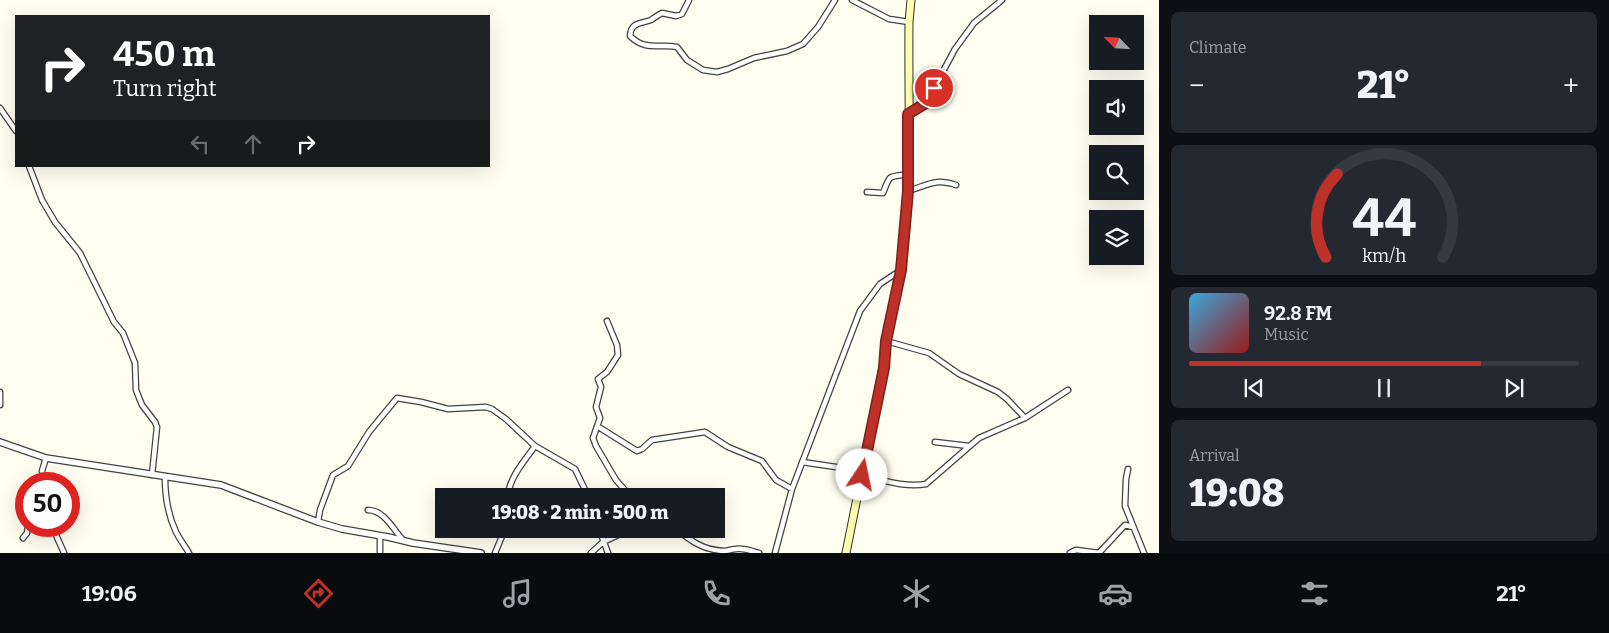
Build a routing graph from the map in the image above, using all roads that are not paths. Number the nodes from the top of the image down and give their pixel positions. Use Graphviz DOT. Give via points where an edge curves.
graph roads {
  1 [pos="689,0"];
  2 [pos="835,0"];
  3 [pos="852,0"];
  4 [pos="911,0"];
  5 [pos="1002,0"];
  6 [pos="909,22"];
  7 [pos="0,108"];
  8 [pos="908,114"];
  9 [pos="15,130"];
  10 [pos="29,167"];
  11 [pos="908,174"];
  12 [pos="956,185"];
  13 [pos="908,191"];
  14 [pos="867,192"];
  15 [pos="901,270"];
  16 [pos="607,321"];
  17 [pos="886,341"];
  18 [pos="1068,390"];
  19 [pos="0,392"];
  20 [pos="0,405"];
  21 [pos="1025,418"];
  22 [pos="597,426"];
  23 [pos="0,442"];
  24 [pos="935,442"];
  25 [pos="535,446"];
  26 [pos="969,446"];
  27 [pos="46,458"];
  28 [pos="802,462"];
  29 [pos="1128,469"];
  30 [pos="42,472"];
  31 [pos="863,473"];
  32 [pos="152,475"];
  33 [pos="165,477"];
  34 [pos="509,488"];
  35 [pos="584,488"];
  36 [pos="623,488"];
  37 [pos="792,489"];
  38 [pos="368,510"];
  39 [pos="318,522"];
  40 [pos="1133,527"];
  41 [pos="380,536"];
  42 [pos="57,537"];
  43 [pos="501,538"];
  44 [pos="602,538"];
  45 [pos="612,538"];
  46 [pos="686,538"];
  47 [pos="405,542"];
  48 [pos="603,542"];
  49 [pos="64,553"];
  50 [pos="189,553"];
  51 [pos="380,553"];
  52 [pos="481,553"];
  53 [pos="495,553"];
  54 [pos="591,553"];
  55 [pos="608,553"];
  56 [pos="759,553"];
  57 [pos="774,553"];
  58 [pos="846,553"];
  59 [pos="1070,553"];
  60 [pos="1099,553"];
  61 [pos="1144,553"];
  1 -- 2 [label="street" via="680,15 662,13 637,23 630,36 653,47 677,47 687,60 703,70 717,72 803,44"];
  3 -- 6 [label="street" via="889,19"];
  4 -- 6 [label="main road"];
  5 -- 8 [label="street" via="974,23 955,49 926,103"];
  6 -- 8 [label="main road"];
  7 -- 9 [label="street"];
  8 -- 11 [label="main road"];
  10 -- 32 [label="street" via="42,200 86,263 96,290 133,356 136,390 157,427"];
  11 -- 13 [label="main road"];
  11 -- 14 [label="street" via="887,179 880,194"];
  12 -- 13 [label="street" via="936,182"];
  13 -- 15 [label="main road"];
  15 -- 17 [label="main road"];
  15 -- 28 [label="street" via="880,284 860,312"];
  16 -- 22 [label="street" via="618,354 607,372 598,379 601,387 596,407 600,415"];
  17 -- 21 [label="street" via="929,353 959,374 998,392"];
  17 -- 31 [label="main road" via="884,368"];
  18 -- 21 [label="street"];
  19 -- 20 [label="street"];
  21 -- 26 [label="street" via="990,432"];
  22 -- 36 [label="street" via="593,435 596,446"];
  22 -- 37 [label="street" via="637,451 652,440 705,432 723,445 762,462 776,480"];
  23 -- 27 [label="street"];
  24 -- 26 [label="street"];
  25 -- 34 [label="street"];
  25 -- 35 [label="street" via="575,469"];
  25 -- 39 [label="street" via="490,408 448,409 397,398 369,432 348,466 333,475"];
  26 -- 31 [label="street" via="926,484 907,485"];
  27 -- 30 [label="street"];
  27 -- 32 [label="street"];
  28 -- 31 [label="street"];
  28 -- 37 [label="street"];
  29 -- 40 [label="street" via="1125,506"];
  31 -- 58 [label="main road"];
  32 -- 33 [label="street"];
  33 -- 39 [label="street" via="206,481 232,488"];
  33 -- 50 [label="street" via="168,512"];
  37 -- 57 [label="street"];
  38 -- 47 [label="street" via="380,513"];
  39 -- 41 [label="street"];
  40 -- 60 [label="street" via="1122,528"];
  40 -- 61 [label="street"];
  41 -- 47 [label="street"];
  41 -- 51 [label="street"];
  42 -- 49 [label="street"];
  43 -- 53 [label="street"];
  44 -- 48 [label="street"];
  45 -- 48 [label="street"];
  46 -- 56 [label="street" via="705,548"];
  47 -- 52 [label="street"];
  48 -- 54 [label="street"];
  48 -- 55 [label="street"];
  59 -- 60 [label="street" via="1076,550"];
}
